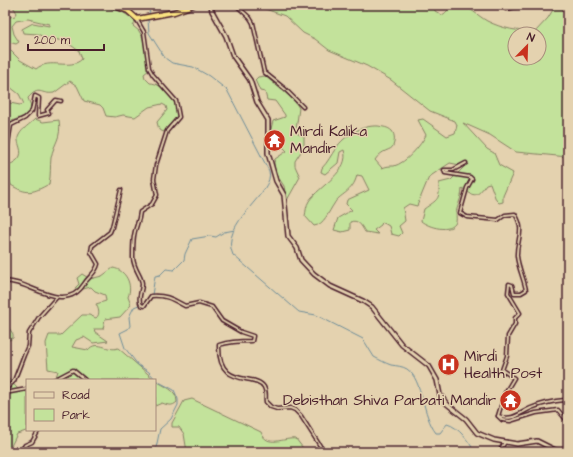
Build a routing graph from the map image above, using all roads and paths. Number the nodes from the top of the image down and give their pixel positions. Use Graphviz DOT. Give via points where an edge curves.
graph roads {
  1 [pos="112,5"];
  2 [pos="193,5"];
  3 [pos="211,5"];
  4 [pos="236,5"];
  5 [pos="502,5"];
  6 [pos="524,5"];
  7 [pos="136,18"];
  8 [pos="61,101"];
  9 [pos="303,107"];
  10 [pos="5,137"];
  11 [pos="466,163"];
  12 [pos="121,190"];
  13 [pos="5,281"];
  14 [pos="57,297"];
  15 [pos="56,379"];
  16 [pos="84,379"];
  17 [pos="26,389"];
  18 [pos="5,390"];
  19 [pos="5,393"];
  20 [pos="568,402"];
  21 [pos="498,416"];
  22 [pos="568,422"];
  23 [pos="38,431"];
  24 [pos="506,441"];
  25 [pos="20,452"];
  26 [pos="324,452"];
  27 [pos="499,452"];
  28 [pos="559,452"];
  1 -- 7 [label="highway" via="128,11"];
  2 -- 7 [label="highway" via="174,12"];
  3 -- 24 [label="street" via="233,56 250,80 257,102 268,120 268,153 276,181 284,195 288,236 297,248 301,260 330,286 372,307 402,345 429,366 437,380 440,395 477,433 494,440"];
  4 -- 9 [label="street" via="253,23 264,72"];
  5 -- 6 [label="street" via="506,10"];
  7 -- 26 [label="street" via="144,32 149,68 176,101 179,118 164,137 154,179 157,195 152,204 140,212 140,220 134,235 133,258 135,270 142,284 140,305 144,306 151,296 174,299 185,306 199,303 215,309 222,321 253,336 252,341 226,342 219,345 220,357 227,370 233,377 262,384 266,402 271,407 295,410"];
  8 -- 10 [label="street" via="56,100 47,110 49,113 38,116 39,98 35,96 32,111 11,125 7,149"];
  11 -- 21 [label="street" via="453,170 444,170 472,179 460,213 467,217 498,220 505,215 515,214 520,222 517,256 526,290 521,293 514,292 510,284 508,294 520,313 515,318 515,324 508,336 507,356 502,370 514,378 505,393"];
  12 -- 14 [label="street" via="110,232 92,246 91,252 98,264 96,270 77,293"];
  13 -- 14 [label="street"];
  14 -- 18 [label="street" via="29,333 28,346 14,381"];
  15 -- 16 [label="street" via="73,370"];
  17 -- 19 [label="street"];
  20 -- 21 [label="street" via="554,401 529,408 513,418"];
  21 -- 22 [label="street" via="502,420 510,421 558,410"];
  23 -- 25 [label="street" via="32,442 25,445"];
  24 -- 27 [label="street"];
  24 -- 28 [label="street" via="517,444 537,441"];
}
